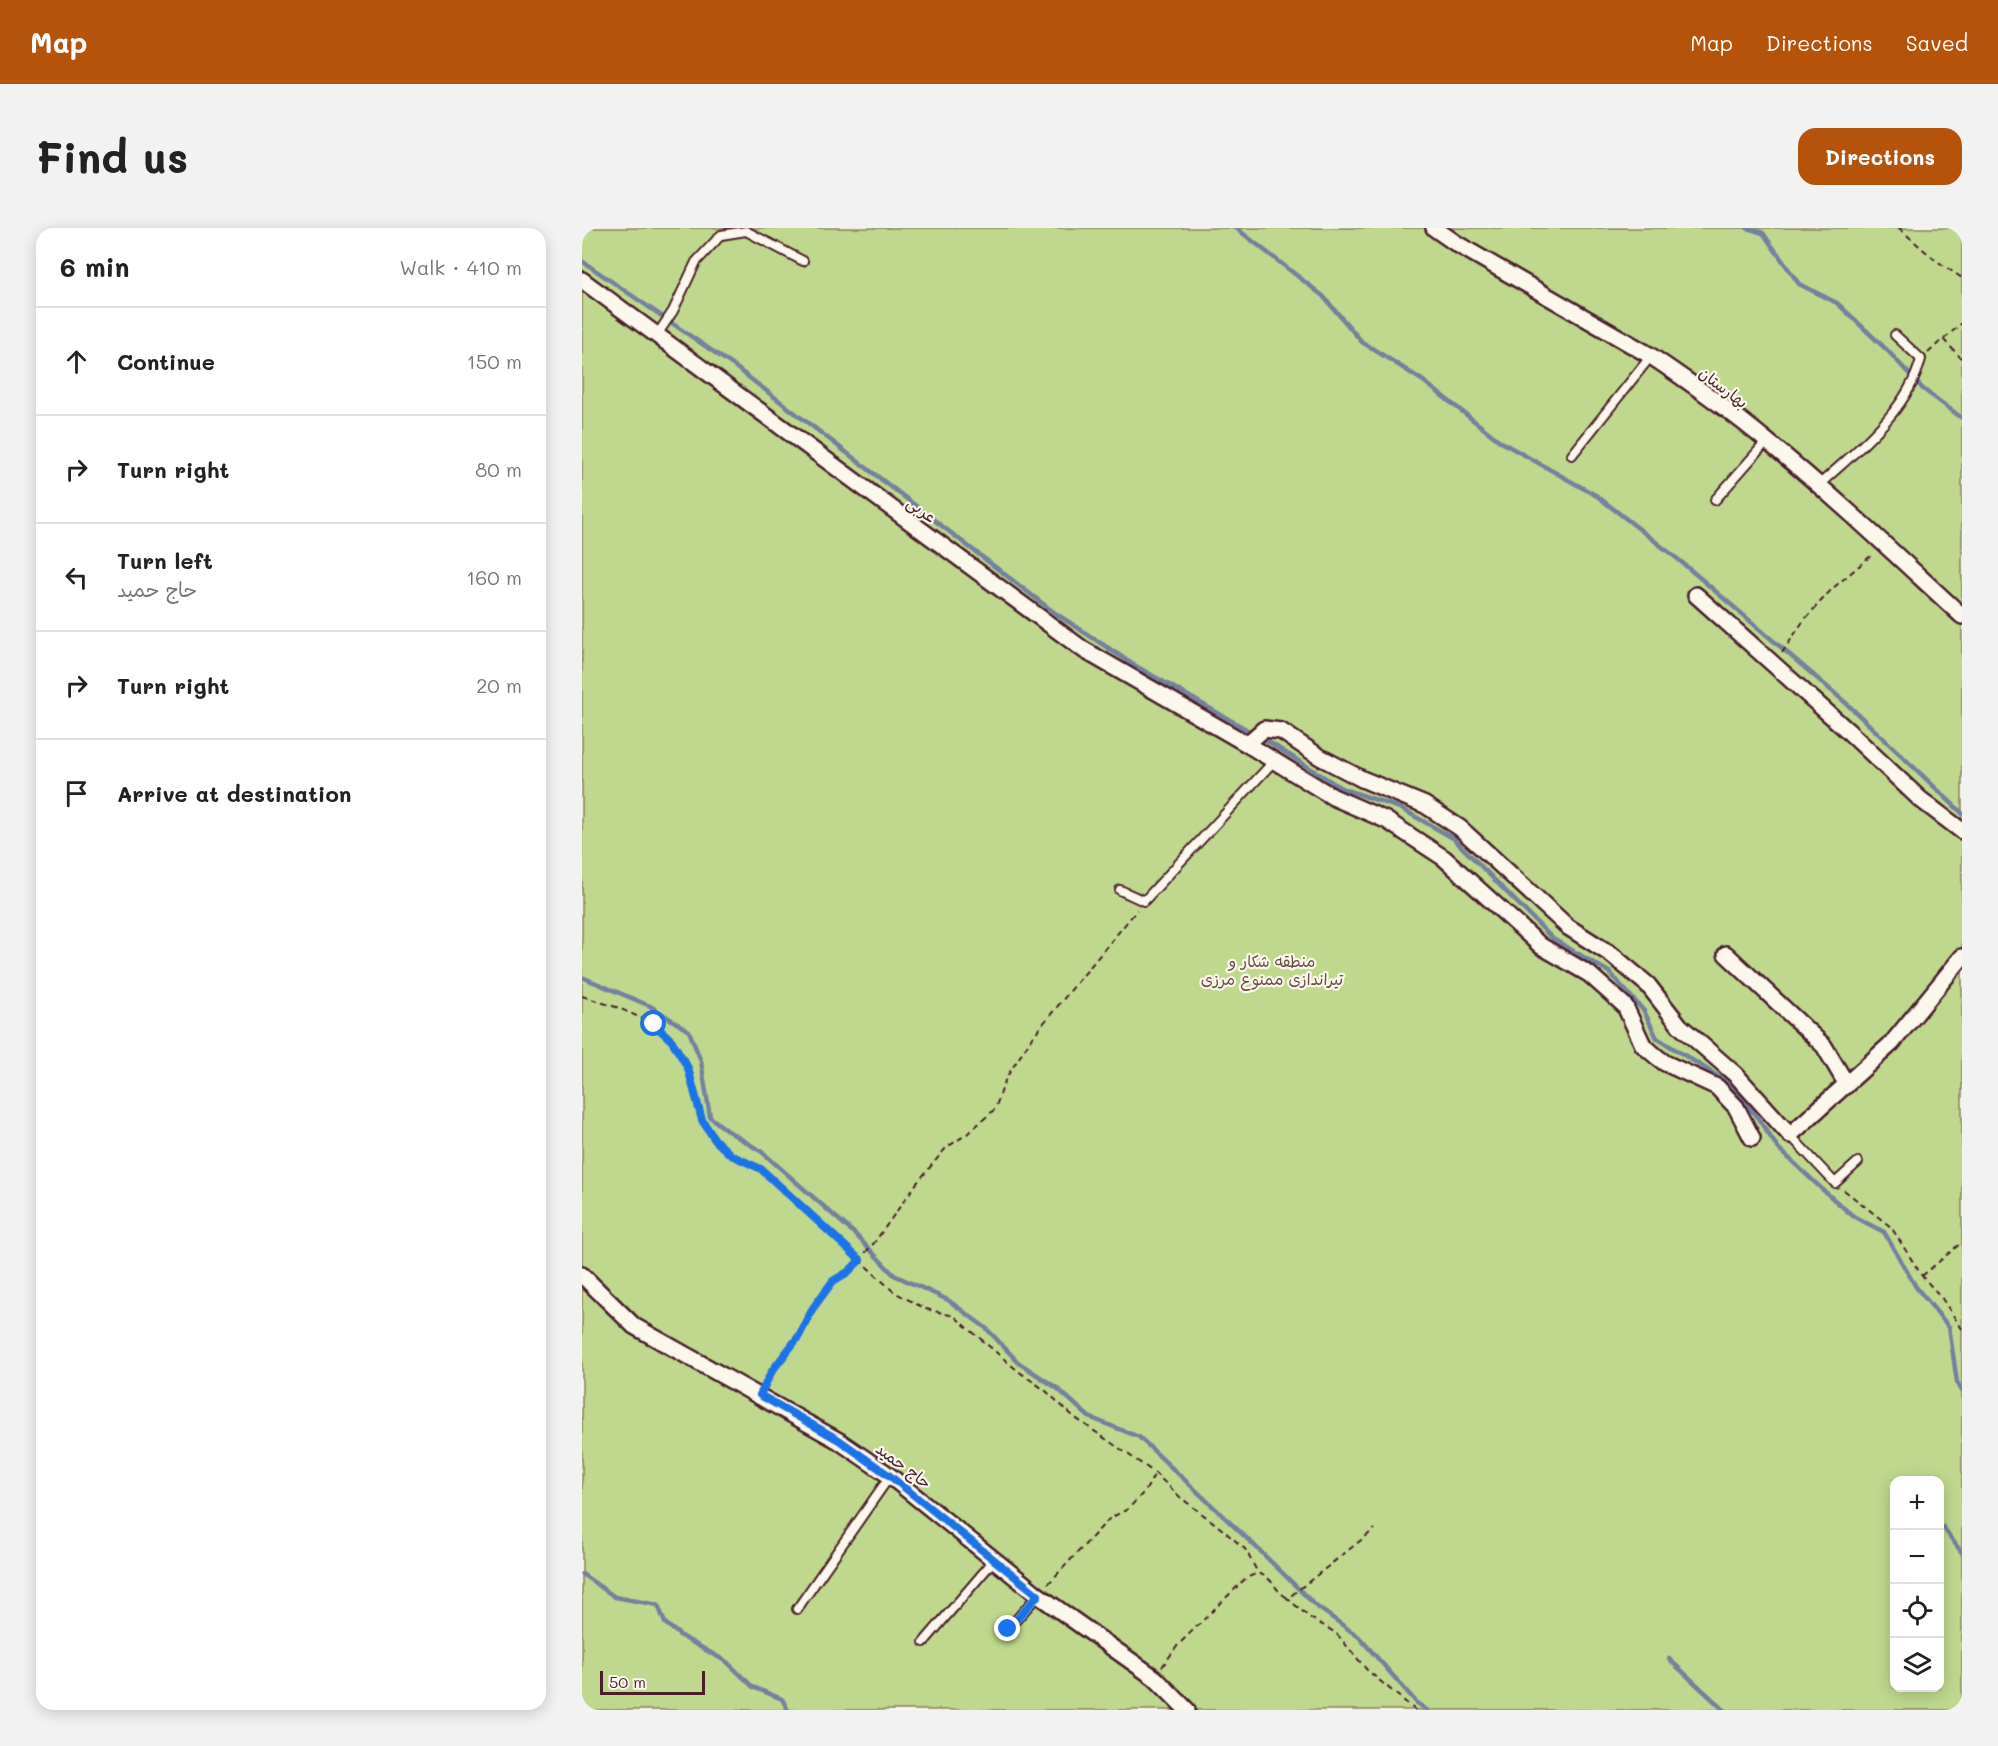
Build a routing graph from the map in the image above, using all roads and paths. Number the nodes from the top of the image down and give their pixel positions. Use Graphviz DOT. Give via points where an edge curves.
graph roads {
  1 [pos="1434,228"];
  2 [pos="1899,228"];
  3 [pos="803,261"];
  4 [pos="1962,278"];
  5 [pos="582,280"];
  6 [pos="1962,322"];
  7 [pos="659,332"];
  8 [pos="1895,334"];
  9 [pos="1943,339"];
  10 [pos="1651,356"];
  11 [pos="1921,359"];
  12 [pos="1962,359"];
  13 [pos="1767,441"];
  14 [pos="1572,455"];
  15 [pos="1819,485"];
  16 [pos="1715,500"];
  17 [pos="1884,545"];
  18 [pos="1696,595"];
  19 [pos="1962,616"];
  20 [pos="1779,656"];
  21 [pos="1254,737"];
  22 [pos="1274,761"];
  23 [pos="1962,831"];
  24 [pos="1120,890"];
  25 [pos="1144,901"];
  26 [pos="1726,954"];
  27 [pos="1962,957"];
  28 [pos="582,996"];
  29 [pos="1847,1085"];
  30 [pos="1790,1136"];
  31 [pos="1752,1138"];
  32 [pos="1858,1162"];
  33 [pos="1835,1183"];
  34 [pos="1962,1242"];
  35 [pos="860,1260"];
  36 [pos="582,1275"];
  37 [pos="1922,1276"];
  38 [pos="1962,1329"];
  39 [pos="760,1395"];
  40 [pos="1155,1473"];
  41 [pos="890,1476"];
  42 [pos="1375,1529"];
  43 [pos="995,1559"];
  44 [pos="1258,1573"];
  45 [pos="1038,1595"];
  46 [pos="1286,1597"];
  47 [pos="797,1609"];
  48 [pos="1008,1629"];
  49 [pos="924,1642"];
  50 [pos="1155,1678"];
  51 [pos="1187,1710"];
  52 [pos="1415,1710"];
  1 -- 10 [label="street, بهارستان"];
  2 -- 4 [label="path"];
  3 -- 7 [label="lane" via="746,231 721,235 696,262 674,311"];
  5 -- 7 [label="street, عربی"];
  6 -- 9 [label="path"];
  7 -- 21 [label="street, عربی" via="1084,650"];
  8 -- 11 [label="lane"];
  9 -- 11 [label="path"];
  9 -- 12 [label="path"];
  10 -- 13 [label="street, بهارستان"];
  10 -- 14 [label="lane"];
  11 -- 15 [label="lane" via="1917,375 1893,412"];
  13 -- 15 [label="street, بهارستان"];
  13 -- 16 [label="lane"];
  15 -- 17 [label="street, بهارستان"];
  17 -- 19 [label="street, بهارستان"];
  17 -- 20 [label="path" via="1832,589"];
  18 -- 23 [label="street" via="1920,800"];
  21 -- 22 [label="street"];
  21 -- 30 [label="street" via="1281,731 1320,757 1425,805 1460,828 1568,927 1612,954 1648,985 1680,1026 1736,1075"];
  22 -- 25 [label="lane"];
  22 -- 31 [label="street" via="1333,797 1386,820 1444,858 1541,946 1589,974 1625,1006 1643,1045 1650,1051 1665,1063 1717,1087 1736,1107"];
  24 -- 25 [label="lane"];
  25 -- 35 [label="path" via="1034,1036 1006,1078 995,1109 946,1148"];
  26 -- 29 [label="street" via="1824,1046"];
  27 -- 29 [label="street" via="1892,1043"];
  28 -- 35 [label="path" via="654,1024 672,1041 688,1068 702,1120 715,1140 731,1155 761,1169"];
  29 -- 30 [label="street"];
  30 -- 33 [label="lane"];
  32 -- 33 [label="lane"];
  33 -- 37 [label="path" via="1891,1227"];
  34 -- 37 [label="path"];
  35 -- 39 [label="path" via="833,1281 813,1308"];
  35 -- 40 [label="path" via="894,1293 926,1309 954,1316 1074,1417"];
  36 -- 39 [label="street, حاج حمید" via="634,1326"];
  37 -- 38 [label="path"];
  39 -- 41 [label="street, حاج حمید" via="839,1440"];
  40 -- 44 [label="path" via="1245,1549"];
  40 -- 45 [label="path" via="1128,1509 1110,1518"];
  41 -- 43 [label="street, حاج حمید"];
  41 -- 47 [label="lane"];
  42 -- 46 [label="path"];
  43 -- 45 [label="street, حاج حمید"];
  43 -- 49 [label="lane"];
  44 -- 46 [label="path" via="1268,1576"];
  44 -- 50 [label="path" via="1246,1578 1178,1645"];
  45 -- 48 [label="lane"];
  45 -- 50 [label="street, حاج حمید"];
  46 -- 52 [label="path" via="1336,1633 1367,1670"];
  50 -- 51 [label="street, حاج حمید"];
}
